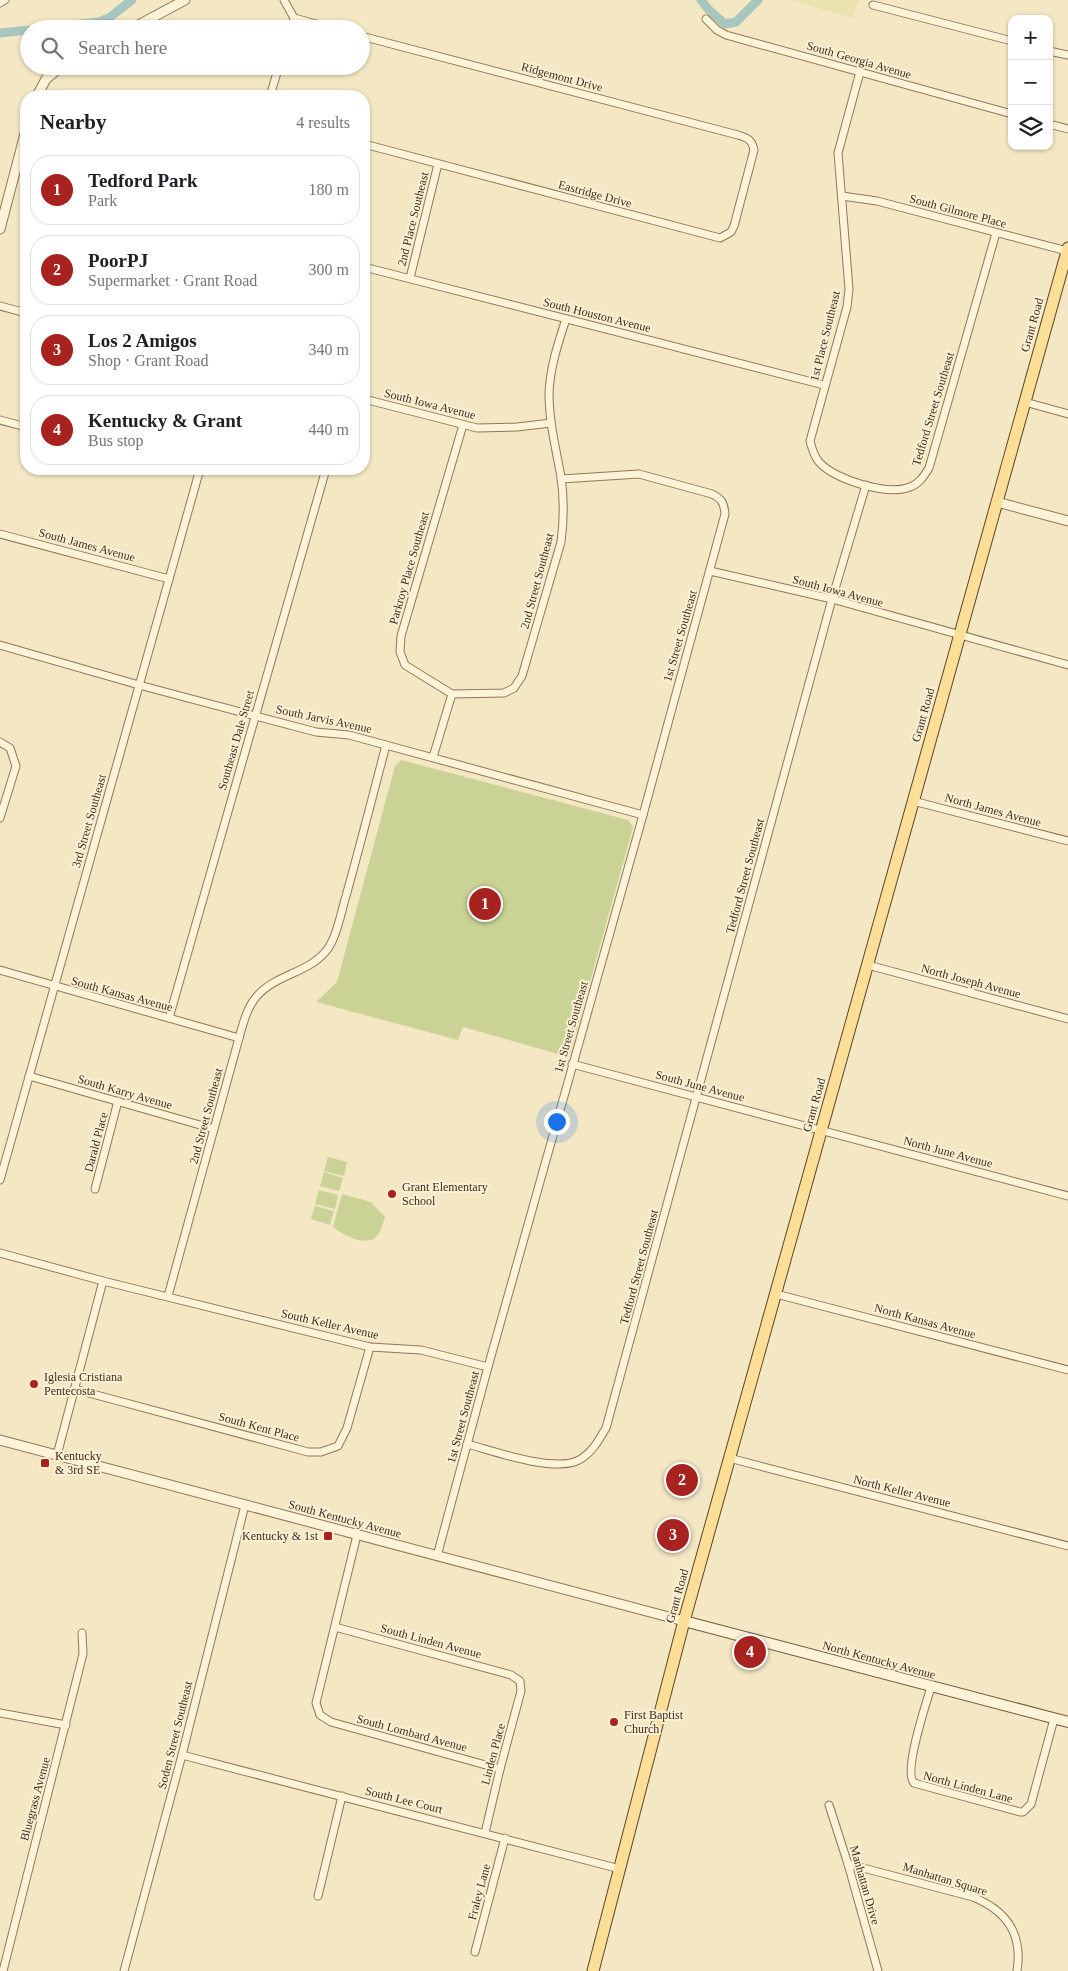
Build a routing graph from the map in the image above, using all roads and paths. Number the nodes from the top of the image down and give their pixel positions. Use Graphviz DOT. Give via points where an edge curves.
graph roads {
  1 [pos="5,0"];
  2 [pos="184,0"];
  3 [pos="284,0"];
  4 [pos="0,3"];
  5 [pos="873,5"];
  6 [pos="294,18"];
  7 [pos="706,19"];
  8 [pos="147,20"];
  9 [pos="301,20"];
  10 [pos="370,38"];
  11 [pos="1008,40"];
  12 [pos="1053,52"];
  13 [pos="1068,56"];
  14 [pos="860,72"];
  15 [pos="51,75"];
  16 [pos="276,75"];
  17 [pos="40,90"];
  18 [pos="272,90"];
  19 [pos="1008,113"];
  20 [pos="1053,125"];
  21 [pos="1068,129"];
  22 [pos="753,145"];
  23 [pos="370,146"];
  24 [pos="438,164"];
  25 [pos="20,171"];
  26 [pos="842,196"];
  27 [pos="0,229"];
  28 [pos="996,233"];
  29 [pos="1068,249"];
  30 [pos="370,268"];
  31 [pos="410,278"];
  32 [pos="0,306"];
  33 [pos="20,311"];
  34 [pos="566,319"];
  35 [pos="824,385"];
  36 [pos="370,401"];
  37 [pos="1025,402"];
  38 [pos="1068,414"];
  39 [pos="0,420"];
  40 [pos="551,423"];
  41 [pos="20,425"];
  42 [pos="463,425"];
  43 [pos="198,475"];
  44 [pos="324,475"];
  45 [pos="561,479"];
  46 [pos="866,484"];
  47 [pos="997,502"];
  48 [pos="1068,521"];
  49 [pos="0,534"];
  50 [pos="710,572"];
  51 [pos="169,579"];
  52 [pos="832,599"];
  53 [pos="960,636"];
  54 [pos="0,645"];
  55 [pos="1068,665"];
  56 [pos="139,685"];
  57 [pos="452,694"];
  58 [pos="255,716"];
  59 [pos="0,742"];
  60 [pos="386,744"];
  61 [pos="433,758"];
  62 [pos="913,801"];
  63 [pos="643,815"];
  64 [pos="0,818"];
  65 [pos="1068,841"];
  66 [pos="868,965"];
  67 [pos="0,970"];
  68 [pos="54,987"];
  69 [pos="169,1018"];
  70 [pos="1068,1019"];
  71 [pos="239,1038"];
  72 [pos="572,1064"];
  73 [pos="29,1076"];
  74 [pos="697,1097"];
  75 [pos="118,1101"];
  76 [pos="214,1129"];
  77 [pos="821,1130"];
  78 [pos="0,1180"];
  79 [pos="95,1189"];
  80 [pos="1068,1196"];
  81 [pos="0,1253"];
  82 [pos="103,1281"];
  83 [pos="776,1294"];
  84 [pos="168,1296"];
  85 [pos="370,1347"];
  86 [pos="488,1367"];
  87 [pos="1068,1370"];
  88 [pos="74,1389"];
  89 [pos="0,1440"];
  90 [pos="467,1444"];
  91 [pos="57,1455"];
  92 [pos="730,1458"];
  93 [pos="245,1505"];
  94 [pos="357,1535"];
  95 [pos="1068,1546"];
  96 [pos="437,1556"];
  97 [pos="684,1621"];
  98 [pos="335,1627"];
  99 [pos="82,1633"];
  100 [pos="520,1681"];
  101 [pos="931,1687"];
  102 [pos="0,1713"];
  103 [pos="1054,1719"];
  104 [pos="1068,1722"];
  105 [pos="66,1725"];
  106 [pos="182,1755"];
  107 [pos="500,1768"];
  108 [pos="342,1796"];
  109 [pos="828,1805"];
  110 [pos="485,1833"];
  111 [pos="505,1838"];
  112 [pos="848,1864"];
  113 [pos="620,1869"];
  114 [pos="318,1896"];
  115 [pos="476,1952"];
  116 [pos="3,1971"];
  117 [pos="124,1971"];
  118 [pos="593,1971"];
  119 [pos="878,1971"];
  120 [pos="1017,1971"];
  1 -- 4 [label="street"];
  2 -- 8 [label="street"];
  3 -- 6 [label="street"];
  5 -- 11 [label="street"];
  6 -- 9 [label="street"];
  7 -- 14 [label="street, South Georgia Avenue" via="726,35"];
  10 -- 22 [label="street, Ridgemont Drive" via="738,135 748,138"];
  12 -- 13 [label="street"];
  14 -- 19 [label="street, South Georgia Avenue"];
  14 -- 26 [label="street, 1st Place Southeast" via="838,153"];
  15 -- 17 [label="street"];
  16 -- 18 [label="street"];
  20 -- 21 [label="street"];
  22 -- 24 [label="street, Eastridge Drive" via="754,158 734,226 731,232 720,238"];
  23 -- 24 [label="street, Eastridge Drive"];
  24 -- 31 [label="street, 2nd Place Southeast"];
  25 -- 27 [label="street"];
  26 -- 28 [label="street, South Gilmore Place" via="877,201"];
  26 -- 35 [label="street, 1st Place Southeast" via="849,289"];
  28 -- 29 [label="street, South Gilmore Place"];
  28 -- 46 [label="street, Tedford Street Southeast" via="929,468 922,479 901,490"];
  29 -- 37 [label="main road, Grant Road"];
  30 -- 31 [label="street, South Houston Avenue"];
  31 -- 34 [label="street, South Houston Avenue"];
  32 -- 33 [label="street"];
  34 -- 35 [label="street, South Houston Avenue"];
  34 -- 40 [label="street, 2nd Street Southeast" via="551,372"];
  35 -- 46 [label="street, 1st Place Southeast" via="810,441 813,454 827,469"];
  36 -- 42 [label="street, South Iowa Avenue"];
  37 -- 38 [label="street"];
  37 -- 47 [label="main road, Grant Road"];
  39 -- 41 [label="street"];
  40 -- 42 [label="street, South Iowa Avenue" via="491,428"];
  40 -- 45 [label="street, 2nd Street Southeast"];
  42 -- 57 [label="street, Parkroy Place Southeast" via="400,636 400,652 405,665"];
  43 -- 51 [label="street, 3rd Street Southeast"];
  44 -- 58 [label="street, Southeast Dale Street"];
  45 -- 50 [label="street, 1st Street Southeast" via="639,474 720,498 723,523"];
  45 -- 57 [label="street, 2nd Street Southeast" via="564,521 561,542 522,676 514,688 504,693"];
  46 -- 52 [label="street, Tedford Street Southeast"];
  47 -- 48 [label="street"];
  47 -- 53 [label="main road, Grant Road"];
  49 -- 51 [label="street, South James Avenue"];
  50 -- 52 [label="street, South Iowa Avenue"];
  50 -- 63 [label="street, 1st Street Southeast"];
  51 -- 56 [label="street, 3rd Street Southeast"];
  52 -- 53 [label="street, South Iowa Avenue"];
  52 -- 74 [label="street, Tedford Street Southeast"];
  53 -- 55 [label="street, South Iowa Avenue"];
  53 -- 62 [label="main road, Grant Road"];
  54 -- 56 [label="street, South Jarvis Avenue"];
  56 -- 58 [label="street, South Jarvis Avenue"];
  56 -- 68 [label="street, 3rd Street Southeast"];
  57 -- 61 [label="street"];
  58 -- 60 [label="street, South Jarvis Avenue" via="316,732 349,735"];
  58 -- 69 [label="street, Southeast Dale Street"];
  59 -- 64 [label="street" via="10,748 16,766"];
  60 -- 61 [label="street, South Jarvis Avenue"];
  60 -- 71 [label="street, 2nd Street Southeast" via="331,945 320,958 256,996"];
  61 -- 63 [label="street, South Jarvis Avenue"];
  62 -- 65 [label="street, North James Avenue"];
  62 -- 66 [label="main road, Grant Road"];
  63 -- 72 [label="street, 1st Street Southeast"];
  66 -- 70 [label="street, North Joseph Avenue"];
  66 -- 77 [label="main road, Grant Road"];
  67 -- 68 [label="street, South Kansas Avenue"];
  68 -- 69 [label="street, South Kansas Avenue"];
  68 -- 73 [label="street, 3rd Street Southeast"];
  69 -- 71 [label="street, South Kansas Avenue"];
  71 -- 76 [label="street, 2nd Street Southeast"];
  72 -- 74 [label="street, South June Avenue"];
  72 -- 86 [label="street, 1st Street Southeast"];
  73 -- 75 [label="street, South Karry Avenue"];
  73 -- 78 [label="street, 3rd Street Southeast"];
  74 -- 77 [label="street, South June Avenue"];
  74 -- 90 [label="street, Tedford Street Southeast" via="606,1428 594,1448 580,1460 562,1465"];
  75 -- 76 [label="street, South Karry Avenue"];
  75 -- 79 [label="street, Darald Place"];
  76 -- 84 [label="street, 2nd Street Southeast"];
  77 -- 80 [label="street, North June Avenue"];
  77 -- 83 [label="main road, Grant Road"];
  81 -- 82 [label="street"];
  82 -- 84 [label="street"];
  82 -- 88 [label="street"];
  83 -- 87 [label="street, North Kansas Avenue"];
  83 -- 92 [label="main road, Grant Road"];
  84 -- 85 [label="street, South Keller Avenue"];
  85 -- 86 [label="street, South Keller Avenue" via="421,1350"];
  85 -- 88 [label="street, South Kent Place" via="347,1428 338,1446 321,1452 308,1452"];
  86 -- 90 [label="street, 1st Street Southeast"];
  88 -- 91 [label="street"];
  89 -- 91 [label="street, South Kentucky Avenue"];
  90 -- 96 [label="street, 1st Street Southeast"];
  91 -- 93 [label="street, South Kentucky Avenue"];
  92 -- 95 [label="street, North Keller Avenue"];
  92 -- 97 [label="main road, Grant Road"];
  93 -- 94 [label="street, South Kentucky Avenue"];
  93 -- 106 [label="street, Soden Street Southeast"];
  94 -- 96 [label="street, South Kentucky Avenue"];
  94 -- 98 [label="street"];
  96 -- 97 [label="street, South Kentucky Avenue"];
  97 -- 101 [label="main road, North Kentucky Avenue"];
  97 -- 113 [label="main road, Grant Road"];
  98 -- 100 [label="street, South Linden Avenue" via="502,1672"];
  98 -- 107 [label="street, South Lombard Avenue" via="316,1703 320,1715 331,1722"];
  99 -- 105 [label="street, Bluegrass Avenue" via="83,1654"];
  100 -- 107 [label="street, Linden Place" via="521,1691"];
  101 -- 103 [label="main road, North Kentucky Avenue"];
  101 -- 103 [label="street, North Linden Lane" via="913,1752 910,1780 1020,1812 1031,1804"];
  102 -- 105 [label="street"];
  103 -- 104 [label="main road, North Kentucky Avenue"];
  105 -- 116 [label="street, Bluegrass Avenue"];
  106 -- 108 [label="street, South Lee Court"];
  106 -- 117 [label="street, Soden Street Southeast"];
  107 -- 110 [label="street, Linden Place"];
  108 -- 110 [label="street, South Lee Court"];
  108 -- 114 [label="street"];
  109 -- 112 [label="street, Manhattan Drive"];
  110 -- 111 [label="street, South Lee Court"];
  111 -- 113 [label="street, South Lee Court"];
  111 -- 115 [label="street, Fraley Lane"];
  112 -- 119 [label="street, Manhattan Drive"];
  112 -- 120 [label="street, Manhattan Square" via="973,1897 993,1907 1007,1920 1017,1939"];
  113 -- 118 [label="main road, Grant Road"];
}
